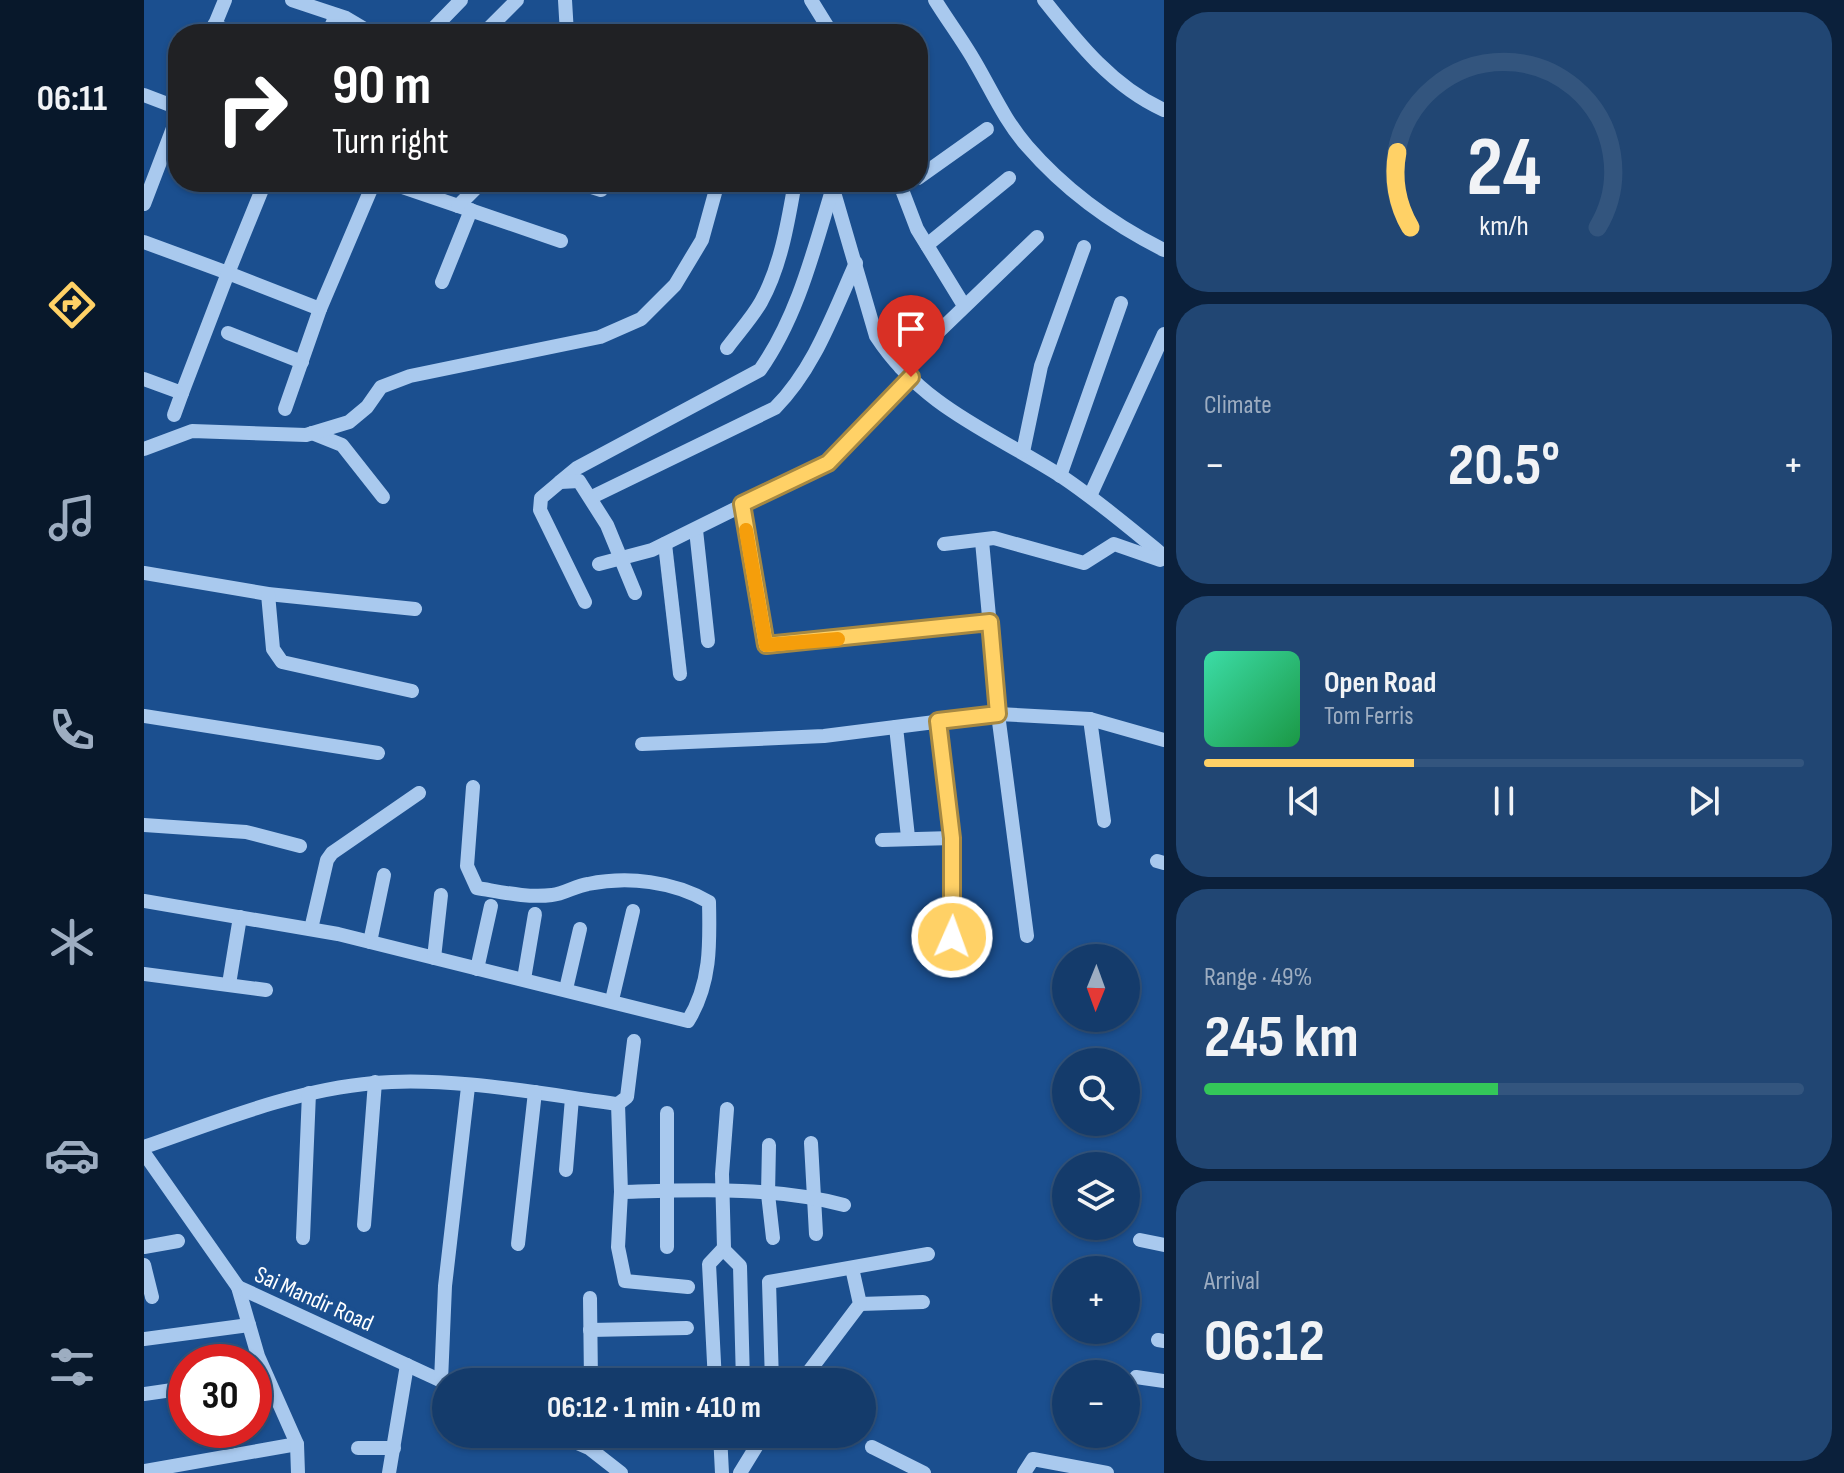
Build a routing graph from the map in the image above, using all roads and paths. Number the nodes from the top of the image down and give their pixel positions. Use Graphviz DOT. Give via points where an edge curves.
graph roads {
  1 [pos="225,0"];
  2 [pos="292,0"];
  3 [pos="461,0"];
  4 [pos="517,0"];
  5 [pos="552,0"];
  6 [pos="811,0"];
  7 [pos="935,0"];
  8 [pos="1044,0"];
  9 [pos="565,4"];
  10 [pos="336,15"];
  11 [pos="215,24"];
  12 [pos="332,24"];
  13 [pos="354,24"];
  14 [pos="438,24"];
  15 [pos="498,24"];
  16 [pos="566,24"];
  17 [pos="826,24"];
  18 [pos="144,95"];
  19 [pos="168,104"];
  20 [pos="1164,110"];
  21 [pos="987,129"];
  22 [pos="168,141"];
  23 [pos="928,171"];
  24 [pos="1009,178"];
  25 [pos="261,192"];
  26 [pos="370,192"];
  27 [pos="418,192"];
  28 [pos="475,192"];
  29 [pos="715,192"];
  30 [pos="793,192"];
  31 [pos="830,192"];
  32 [pos="834,192"];
  33 [pos="907,192"];
  34 [pos="144,204"];
  35 [pos="465,208"];
  36 [pos="1037,237"];
  37 [pos="561,241"];
  38 [pos="144,242"];
  39 [pos="927,245"];
  40 [pos="1084,247"];
  41 [pos="1164,250"];
  42 [pos="856,263"];
  43 [pos="228,273"];
  44 [pos="442,282"];
  45 [pos="1121,303"];
  46 [pos="963,304"];
  47 [pos="320,309"];
  48 [pos="228,333"];
  49 [pos="1164,334"];
  50 [pos="727,348"];
  51 [pos="302,362"];
  52 [pos="906,372"];
  53 [pos="144,379"];
  54 [pos="182,393"];
  55 [pos="285,409"];
  56 [pos="174,415"];
  57 [pos="312,433"];
  58 [pos="144,449"];
  59 [pos="1023,452"];
  60 [pos="1060,476"];
  61 [pos="560,482"];
  62 [pos="1090,496"];
  63 [pos="383,497"];
  64 [pos="592,497"];
  65 [pos="742,504"];
  66 [pos="696,530"];
  67 [pos="982,541"];
  68 [pos="665,544"];
  69 [pos="944,544"];
  70 [pos="1164,554"];
  71 [pos="622,558"];
  72 [pos="599,564"];
  73 [pos="144,573"];
  74 [pos="635,593"];
  75 [pos="268,594"];
  76 [pos="585,602"];
  77 [pos="415,609"];
  78 [pos="990,622"];
  79 [pos="708,641"];
  80 [pos="680,674"];
  81 [pos="412,691"];
  82 [pos="998,714"];
  83 [pos="144,716"];
  84 [pos="1090,719"];
  85 [pos="938,721"];
  86 [pos="896,727"];
  87 [pos="1164,740"];
  88 [pos="642,744"];
  89 [pos="378,753"];
  90 [pos="473,787"];
  91 [pos="419,793"];
  92 [pos="1104,821"];
  93 [pos="144,825"];
  94 [pos="908,837"];
  95 [pos="952,838"];
  96 [pos="882,840"];
  97 [pos="300,846"];
  98 [pos="384,875"];
  99 [pos="441,895"];
  100 [pos="144,901"];
  101 [pos="491,906"];
  102 [pos="633,911"];
  103 [pos="535,914"];
  104 [pos="240,917"];
  105 [pos="311,929"];
  106 [pos="580,929"];
  107 [pos="1027,936"];
  108 [pos="952,937"];
  109 [pos="370,942"];
  110 [pos="434,958"];
  111 [pos="477,969"];
  112 [pos="144,974"];
  113 [pos="524,979"];
  114 [pos="229,984"];
  115 [pos="566,989"];
  116 [pos="266,990"];
  117 [pos="612,1000"];
  118 [pos="634,1041"];
  119 [pos="375,1082"];
  120 [pos="468,1087"];
  121 [pos="535,1092"];
  122 [pos="309,1093"];
  123 [pos="572,1098"];
  124 [pos="618,1104"];
  125 [pos="727,1109"];
  126 [pos="667,1113"];
  127 [pos="811,1143"];
  128 [pos="769,1145"];
  129 [pos="144,1147"];
  130 [pos="144,1153"];
  131 [pos="566,1170"];
  132 [pos="723,1189"];
  133 [pos="669,1190"];
  134 [pos="621,1192"];
  135 [pos="768,1194"];
  136 [pos="812,1196"];
  137 [pos="844,1205"];
  138 [pos="364,1225"];
  139 [pos="816,1234"];
  140 [pos="303,1238"];
  141 [pos="773,1238"];
  142 [pos="1140,1240"];
  143 [pos="178,1241"];
  144 [pos="518,1244"];
  145 [pos="1164,1245"];
  146 [pos="144,1247"];
  147 [pos="667,1247"];
  148 [pos="723,1249"];
  149 [pos="928,1254"];
  150 [pos="144,1265"];
  151 [pos="852,1268"];
  152 [pos="238,1287"];
  153 [pos="688,1287"];
  154 [pos="152,1297"];
  155 [pos="590,1298"];
  156 [pos="923,1302"];
  157 [pos="860,1304"];
  158 [pos="249,1325"];
  159 [pos="687,1328"];
  160 [pos="590,1330"];
  161 [pos="144,1339"];
  162 [pos="253,1344"];
  163 [pos="407,1365"];
  164 [pos="444,1368"];
  165 [pos="591,1368"];
  166 [pos="714,1368"];
  167 [pos="743,1368"];
  168 [pos="772,1368"];
  169 [pos="812,1368"];
  170 [pos="432,1376"];
  171 [pos="1140,1378"];
  172 [pos="1164,1381"];
  173 [pos="168,1391"];
  174 [pos="144,1394"];
  175 [pos="272,1397"];
  176 [pos="297,1444"];
  177 [pos="358,1448"];
  178 [pos="394,1448"];
  179 [pos="596,1448"];
  180 [pos="721,1448"];
  181 [pos="755,1448"];
  182 [pos="874,1448"];
  183 [pos="144,1471"];
  184 [pos="298,1473"];
  185 [pos="389,1473"];
  186 [pos="621,1473"];
  187 [pos="722,1473"];
  188 [pos="740,1473"];
  189 [pos="924,1473"];
  190 [pos="1024,1473"];
  191 [pos="1107,1473"];
  1 -- 11 [label="street"];
  2 -- 10 [label="street"];
  3 -- 14 [label="street"];
  4 -- 15 [label="street"];
  5 -- 9 [label="street"];
  6 -- 17 [label="street"];
  7 -- 41 [label="street" via="1026,146 1090,206"];
  8 -- 20 [label="street" via="1112,76"];
  9 -- 16 [label="street"];
  10 -- 12 [label="street"];
  10 -- 13 [label="street"];
  18 -- 19 [label="street"];
  21 -- 23 [label="street"];
  22 -- 34 [label="street"];
  24 -- 39 [label="street"];
  25 -- 43 [label="street"];
  26 -- 47 [label="street"];
  27 -- 35 [label="street"];
  28 -- 35 [label="street"];
  29 -- 57 [label="street" via="702,240 675,285 641,319 600,337 410,376 381,387 349,422"];
  30 -- 50 [label="street" via="769,283"];
  31 -- 61 [label="street" via="807,273 760,370"];
  32 -- 42 [label="street"];
  33 -- 39 [label="street"];
  35 -- 37 [label="street"];
  35 -- 44 [label="street"];
  36 -- 46 [label="street"];
  38 -- 43 [label="street"];
  39 -- 46 [label="street"];
  40 -- 59 [label="street" via="1041,366"];
  42 -- 52 [label="street" via="876,336"];
  42 -- 64 [label="street" via="818,348 775,408"];
  43 -- 47 [label="street"];
  43 -- 54 [label="street"];
  45 -- 60 [label="street"];
  46 -- 52 [label="street"];
  47 -- 51 [label="street"];
  48 -- 51 [label="street"];
  49 -- 62 [label="street"];
  51 -- 55 [label="street"];
  52 -- 59 [label="street" via="936,403"];
  52 -- 65 [label="street" via="828,463"];
  53 -- 54 [label="street"];
  54 -- 56 [label="street"];
  57 -- 58 [label="street" via="192,431"];
  57 -- 63 [label="street" via="342,445"];
  59 -- 60 [label="street"];
  60 -- 62 [label="street"];
  61 -- 64 [label="street" via="579,481"];
  61 -- 76 [label="street" via="541,498 540,510"];
  62 -- 70 [label="street"];
  64 -- 71 [label="street"];
  65 -- 66 [label="street"];
  65 -- 78 [label="street" via="766,645"];
  66 -- 68 [label="street"];
  66 -- 79 [label="street"];
  67 -- 69 [label="street"];
  67 -- 70 [label="street" via="1024,544 1084,563 1114,544 1160,560"];
  67 -- 78 [label="street"];
  68 -- 71 [label="street"];
  68 -- 80 [label="street"];
  71 -- 72 [label="street"];
  71 -- 74 [label="street"];
  73 -- 75 [label="street"];
  75 -- 77 [label="street"];
  75 -- 81 [label="street" via="273,649 282,662"];
  78 -- 82 [label="street"];
  82 -- 84 [label="street"];
  82 -- 85 [label="street"];
  82 -- 107 [label="street"];
  83 -- 89 [label="street"];
  84 -- 87 [label="street"];
  84 -- 92 [label="street"];
  85 -- 86 [label="street"];
  85 -- 95 [label="street"];
  86 -- 88 [label="street" via="824,736"];
  86 -- 94 [label="street"];
  90 -- 117 [label="street" via="467,866 477,888 555,895 587,884 643,880 689,890 709,902 704,996 688,1021"];
  91 -- 105 [label="street" via="332,853"];
  93 -- 97 [label="street" via="246,832"];
  94 -- 95 [label="street"];
  94 -- 96 [label="street"];
  95 -- 108 [label="street"];
  98 -- 109 [label="street"];
  99 -- 110 [label="street"];
  100 -- 104 [label="street"];
  101 -- 111 [label="street"];
  102 -- 117 [label="street"];
  103 -- 113 [label="street"];
  104 -- 105 [label="street"];
  104 -- 114 [label="street"];
  105 -- 109 [label="street"];
  106 -- 115 [label="street"];
  109 -- 110 [label="street"];
  110 -- 111 [label="street"];
  111 -- 113 [label="street"];
  112 -- 114 [label="street"];
  113 -- 115 [label="street"];
  114 -- 116 [label="street"];
  115 -- 117 [label="street"];
  118 -- 124 [label="street" via="627,1097"];
  119 -- 120 [label="street"];
  119 -- 122 [label="street"];
  119 -- 138 [label="street"];
  120 -- 121 [label="street"];
  120 -- 164 [label="street" via="445,1286"];
  121 -- 123 [label="street"];
  121 -- 144 [label="street"];
  122 -- 129 [label="street"];
  122 -- 140 [label="street"];
  123 -- 124 [label="street"];
  123 -- 131 [label="street"];
  124 -- 134 [label="street"];
  125 -- 132 [label="street"];
  126 -- 133 [label="street"];
  127 -- 136 [label="street"];
  128 -- 135 [label="street"];
  130 -- 152 [label="street"];
  132 -- 133 [label="street"];
  132 -- 135 [label="street"];
  132 -- 148 [label="street"];
  133 -- 134 [label="street"];
  133 -- 147 [label="street"];
  134 -- 153 [label="street" via="618,1247 625,1281"];
  135 -- 136 [label="street"];
  135 -- 141 [label="street"];
  136 -- 137 [label="street"];
  136 -- 139 [label="street"];
  142 -- 145 [label="street"];
  143 -- 146 [label="street"];
  148 -- 166 [label="street" via="709,1264"];
  148 -- 167 [label="street" via="740,1266"];
  149 -- 151 [label="street"];
  150 -- 154 [label="street"];
  151 -- 157 [label="street"];
  151 -- 168 [label="street" via="769,1282"];
  152 -- 158 [label="street, Sai Mandir Road"];
  152 -- 163 [label="street, Sai Mandir Road"];
  155 -- 160 [label="street"];
  156 -- 157 [label="street"];
  157 -- 169 [label="street"];
  158 -- 161 [label="street"];
  158 -- 162 [label="street, Sai Mandir Road"];
  159 -- 160 [label="street"];
  160 -- 165 [label="street"];
  163 -- 170 [label="street, Sai Mandir Road"];
  163 -- 178 [label="street"];
  171 -- 172 [label="street"];
  173 -- 174 [label="street"];
  175 -- 176 [label="street, Sai Mandir Road"];
  176 -- 183 [label="street"];
  176 -- 184 [label="street"];
  177 -- 178 [label="street"];
  178 -- 185 [label="street"];
  179 -- 186 [label="street"];
  180 -- 187 [label="street"];
  181 -- 188 [label="street"];
  182 -- 189 [label="street"];
  190 -- 191 [label="street" via="1033,1459"];
}
